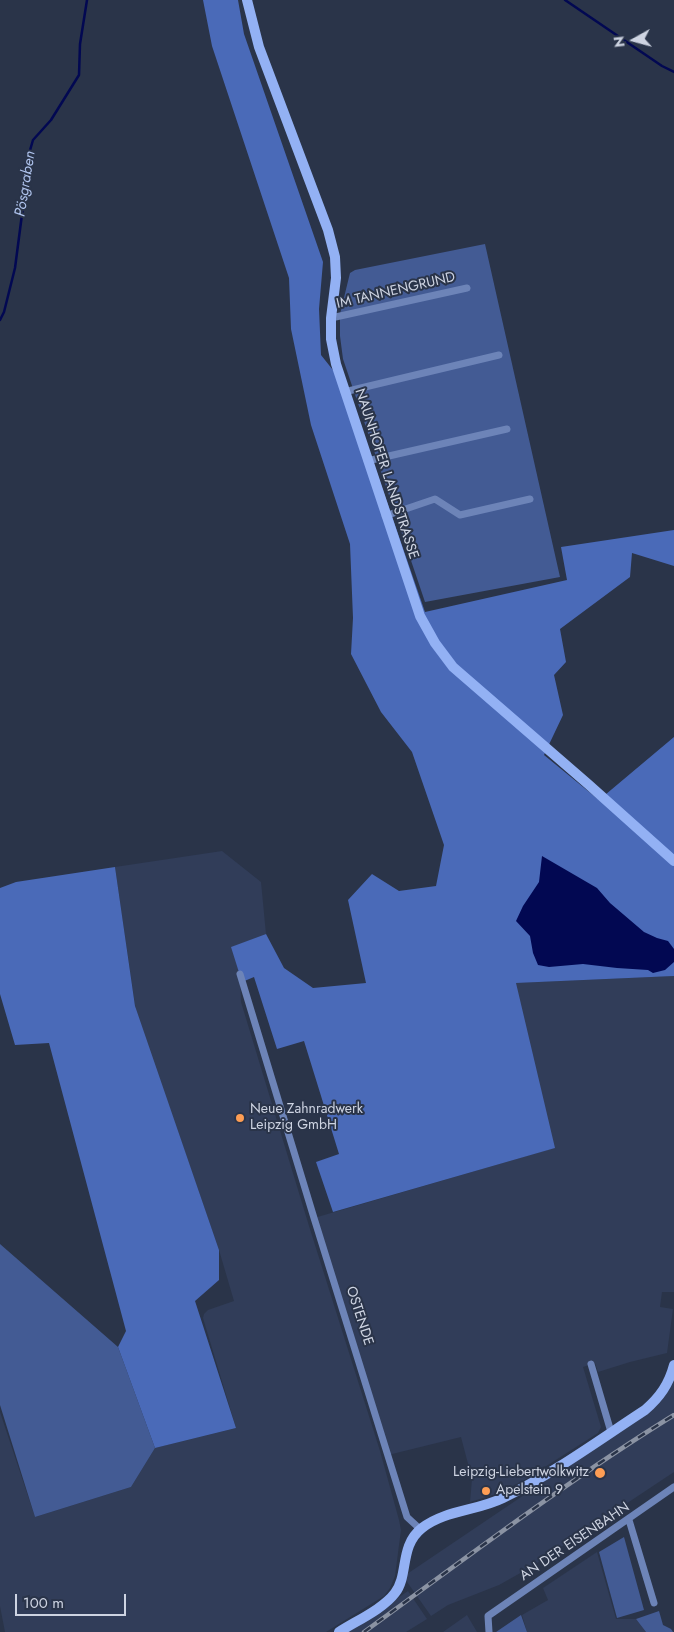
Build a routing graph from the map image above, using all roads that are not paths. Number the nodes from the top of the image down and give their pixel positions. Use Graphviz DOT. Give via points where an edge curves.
graph roads {
  1 [pos="247,0"];
  2 [pos="467,288"];
  3 [pos="331,318"];
  4 [pos="499,355"];
  5 [pos="344,392"];
  6 [pos="506,429"];
  7 [pos="367,461"];
  8 [pos="530,498"];
  9 [pos="386,516"];
  10 [pos="674,861"];
  11 [pos="240,974"];
  12 [pos="590,1364"];
  13 [pos="674,1364"];
  14 [pos="611,1432"];
  15 [pos="674,1487"];
  16 [pos="629,1520"];
  17 [pos="420,1529"];
  18 [pos="654,1603"];
  19 [pos="339,1632"];
  20 [pos="489,1632"];
  1 -- 3 [label="street, NAUNHOFER LANDSTRASSE" via="259,47 328,230 336,278"];
  2 -- 3 [label="street, IM TANNENGRUND"];
  3 -- 5 [label="street, NAUNHOFER LANDSTRASSE" via="331,339"];
  4 -- 5 [label="street"];
  5 -- 7 [label="street, NAUNHOFER LANDSTRASSE"];
  6 -- 7 [label="street"];
  7 -- 9 [label="street, NAUNHOFER LANDSTRASSE"];
  8 -- 9 [label="street" via="460,514 435,499"];
  9 -- 10 [label="street, NAUNHOFER LANDSTRASSE" via="420,616 453,667"];
  11 -- 17 [label="street, OSTENDE" via="408,1518"];
  12 -- 14 [label="street"];
  13 -- 14 [label="street" via="670,1379 656,1400"];
  14 -- 17 [label="street" via="502,1499 437,1518"];
  15 -- 16 [label="street, AN DER EISENBAHN"];
  16 -- 18 [label="street"];
  16 -- 20 [label="street, AN DER EISENBAHN" via="488,1616"];
  17 -- 19 [label="street" via="408,1547 396,1592 388,1601"];
}
